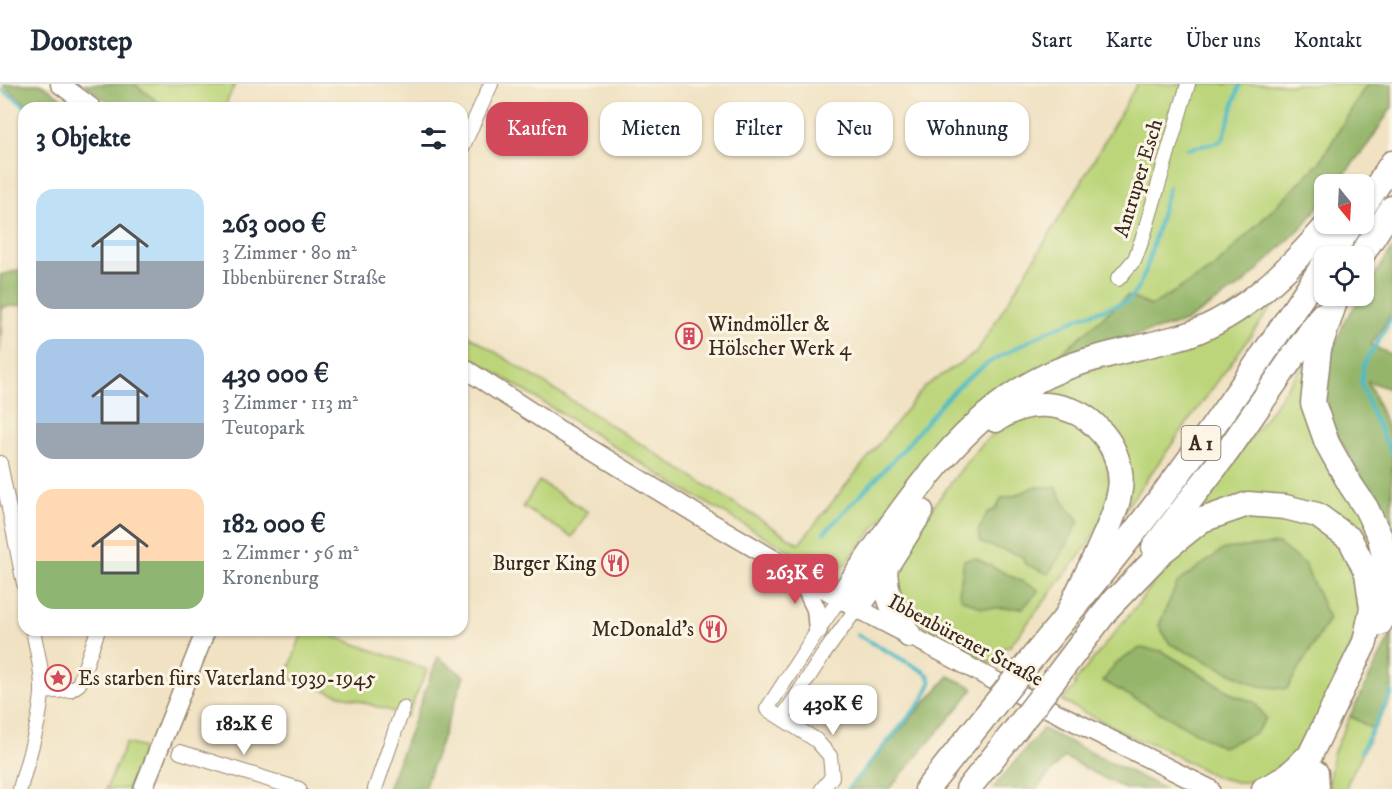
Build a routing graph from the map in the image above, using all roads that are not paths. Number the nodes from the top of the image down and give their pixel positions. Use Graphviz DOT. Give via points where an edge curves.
graph roads {
  1 [pos="60,84"];
  2 [pos="490,84"];
  3 [pos="1188,84"];
  4 [pos="85,102"];
  5 [pos="468,134"];
  6 [pos="1392,162"];
  7 [pos="1374,176"];
  8 [pos="1374,190"];
  9 [pos="1392,208"];
  10 [pos="1319,234"];
  11 [pos="1367,246"];
  12 [pos="1118,279"];
  13 [pos="1314,279"];
  14 [pos="1329,306"];
  15 [pos="1333,306"];
  16 [pos="468,371"];
  17 [pos="0,463"];
  18 [pos="18,554"];
  19 [pos="885,568"];
  20 [pos="798,573"];
  21 [pos="848,603"];
  22 [pos="1106,610"];
  23 [pos="1067,615"];
  24 [pos="818,630"];
  25 [pos="909,635"];
  26 [pos="34,636"];
  27 [pos="96,636"];
  28 [pos="204,636"];
  29 [pos="42,692"];
  30 [pos="403,708"];
  31 [pos="782,718"];
  32 [pos="180,752"];
  33 [pos="1314,776"];
  34 [pos="20,789"];
  35 [pos="143,789"];
  36 [pos="299,789"];
  37 [pos="375,789"];
  38 [pos="822,789"];
  39 [pos="927,789"];
  40 [pos="968,789"];
  41 [pos="1210,789"];
  42 [pos="1264,789"];
  43 [pos="1296,789"];
  1 -- 4 [label="main road"];
  2 -- 5 [label="street"];
  3 -- 12 [label="street, Antruper Esch" via="1144,234 1134,259"];
  6 -- 7 [label="highway"];
  6 -- 8 [label="highway"];
  9 -- 11 [label="highway"];
  10 -- 21 [label="highway" via="1273,282 1210,325 1187,335 1072,365 1036,381 984,416 946,454 903,510"];
  13 -- 23 [label="highway, A 1" via="1214,426"];
  14 -- 22 [label="highway, A 1" via="1227,452"];
  15 -- 33 [label="highway" via="1319,349 1313,403 1327,443 1380,537 1388,575 1379,630 1323,748"];
  16 -- 20 [label="main road, Ibbenbürener Straße"];
  17 -- 18 [label="street"];
  19 -- 21 [label="highway"];
  19 -- 23 [label="highway" via="938,484 978,435 1019,408 1049,404 1062,407 1086,418 1107,439 1115,452 1121,486 1117,507"];
  19 -- 25 [label="highway" via="888,597"];
  20 -- 21 [label="main road, Ibbenbürener Straße"];
  20 -- 24 [label="main road" via="816,609"];
  21 -- 24 [label="street"];
  21 -- 25 [label="main road, Ibbenbürener Straße"];
  21 -- 31 [label="street" via="823,655"];
  22 -- 33 [label="highway" via="1162,552 1202,520 1248,504 1317,515 1350,539 1367,573 1372,608 1365,642"];
  22 -- 40 [label="highway, A 1, bridge"];
  23 -- 39 [label="highway, A 1, bridge"];
  24 -- 31 [label="street" via="767,709"];
  25 -- 41 [label="main road, Ibbenbürener Straße"];
  26 -- 29 [label="street"];
  27 -- 29 [label="street" via="79,684 70,690"];
  28 -- 35 [label="main road"];
  29 -- 34 [label="street"];
  30 -- 37 [label="street"];
  31 -- 38 [label="street" via="816,740 830,756 832,777"];
  32 -- 36 [label="street"];
  33 -- 42 [label="highway" via="1293,771"];
  33 -- 43 [label="highway"];
}
